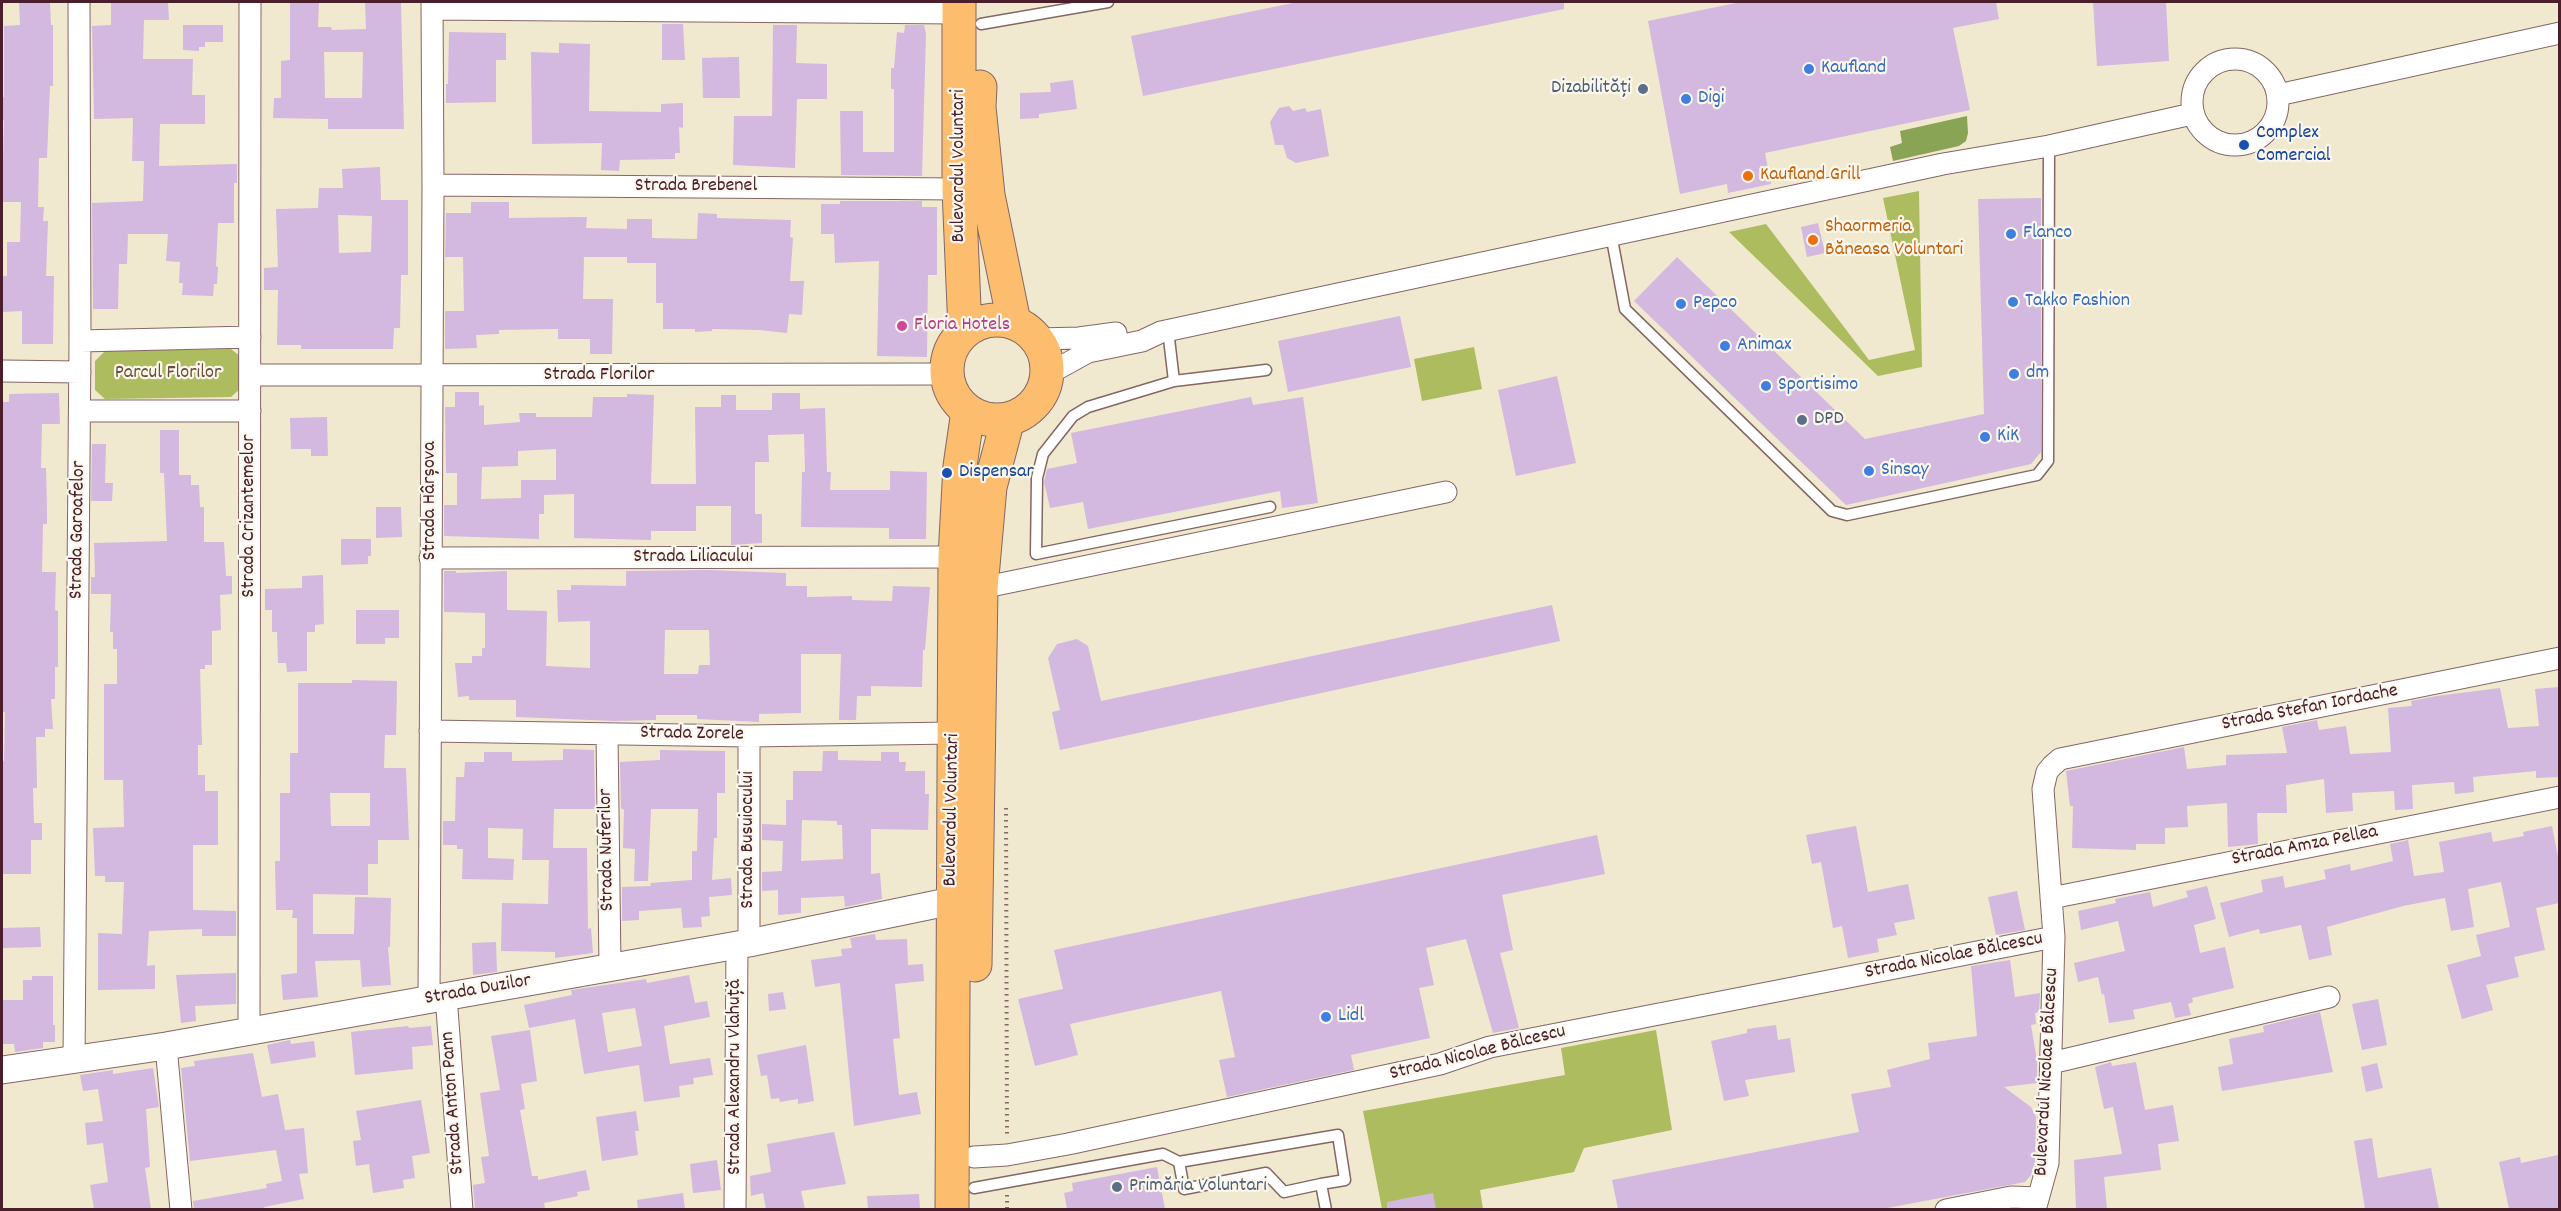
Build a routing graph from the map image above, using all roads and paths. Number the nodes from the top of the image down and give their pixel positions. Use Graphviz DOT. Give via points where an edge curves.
graph roads {
  1 [pos="79,2"];
  2 [pos="250,2"];
  3 [pos="1108,2"];
  4 [pos="432,5"];
  5 [pos="970,10"];
  6 [pos="2559,33"];
  7 [pos="2278,95"];
  8 [pos="2192,114"];
  9 [pos="2049,146"];
  10 [pos="433,186"];
  11 [pos="959,189"];
  12 [pos="1611,234"];
  13 [pos="965,331"];
  14 [pos="1026,331"];
  15 [pos="1164,331"];
  16 [pos="250,337"];
  17 [pos="80,341"];
  18 [pos="1060,366"];
  19 [pos="1266,370"];
  20 [pos="2,371"];
  21 [pos="80,372"];
  22 [pos="947,374"];
  23 [pos="250,375"];
  24 [pos="431,376"];
  25 [pos="1174,381"];
  26 [pos="80,411"];
  27 [pos="250,411"];
  28 [pos="968,411"];
  29 [pos="1019,424"];
  30 [pos="1446,492"];
  31 [pos="1270,507"];
  32 [pos="955,557"];
  33 [pos="430,558"];
  34 [pos="981,588"];
  35 [pos="2559,658"];
  36 [pos="430,730"];
  37 [pos="954,733"];
  38 [pos="607,734"];
  39 [pos="749,736"];
  40 [pos="2060,759"];
  41 [pos="2559,797"];
  42 [pos="1006,798"];
  43 [pos="2051,898"];
  44 [pos="952,901"];
  45 [pos="2054,937"];
  46 [pos="743,944"];
  47 [pos="609,967"];
  48 [pos="2329,997"];
  49 [pos="438,998"];
  50 [pos="249,1031"];
  51 [pos="166,1046"];
  52 [pos="74,1059"];
  53 [pos="2051,1063"];
  54 [pos="2,1070"];
  55 [pos="1007,1155"];
  56 [pos="1179,1162"];
  57 [pos="1007,1182"];
  58 [pos="1321,1184"];
  59 [pos="969,1191"];
  60 [pos="2036,1204"];
  61 [pos="181,1209"];
  62 [pos="462,1209"];
  63 [pos="735,1209"];
  64 [pos="1007,1209"];
  65 [pos="1326,1209"];
  66 [pos="1946,1209"];
  1 -- 17 [label="street, Strada Garoafelor"];
  2 -- 16 [label="street, Strada Crizantemelor"];
  3 -- 5 [label="lane"];
  4 -- 5 [label="street"];
  4 -- 10 [label="street, Strada Hârșova"];
  5 -- 11 [label="highway, Bulevardul Voluntari"];
  5 -- 14 [label="highway, Bulevardul Voluntari" via="995,209"];
  6 -- 7 [label="street"];
  7 -- 8 [label="street" via="2274,121 2256,140 2244,145 2218,142 2207,136"];
  7 -- 8 [label="street" via="2259,65 2248,60 2224,59 2211,65 2197,80 2191,100"];
  8 -- 9 [label="street"];
  9 -- 12 [label="street" via="1943,164"];
  9 -- 12 [label="lane" via="2048,461 2037,475 1847,515 1832,511 1625,309"];
  10 -- 11 [label="street, Strada Brebenel"];
  10 -- 24 [label="street, Strada Hârșova"];
  11 -- 13 [label="highway, Bulevardul Voluntari"];
  12 -- 15 [label="street"];
  13 -- 14 [label="highway" via="988,320"];
  13 -- 22 [label="highway" via="948,357"];
  14 -- 15 [label="street" via="1079,338 1140,328"];
  14 -- 18 [label="highway, Bulevardul Voluntari" via="1047,362"];
  15 -- 18 [label="street" via="1142,341 1088,352"];
  15 -- 25 [label="lane"];
  16 -- 17 [label="street"];
  16 -- 23 [label="street, Strada Crizantemelor"];
  17 -- 21 [label="street, Strada Garoafelor"];
  18 -- 29 [label="highway" via="1035,403 1023,413"];
  18 -- 29 [label="path" via="1074,371 1048,409"];
  19 -- 25 [label="lane"];
  20 -- 21 [label="street"];
  21 -- 26 [label="street, Strada Garoafelor"];
  22 -- 24 [label="street, Strada Florilor"];
  22 -- 28 [label="highway" via="954,394"];
  23 -- 24 [label="street, Strada Florilor"];
  23 -- 27 [label="street, Strada Crizantemelor"];
  24 -- 33 [label="street, Strada Hârșova"];
  25 -- 31 [label="lane" via="1088,407 1073,416 1058,434 1043,454 1037,478 1036,554"];
  26 -- 27 [label="street"];
  26 -- 52 [label="street, Strada Garoafelor"];
  27 -- 50 [label="street, Strada Crizantemelor"];
  28 -- 29 [label="highway"];
  28 -- 32 [label="highway, Bulevardul Voluntari" via="960,466"];
  29 -- 34 [label="highway, Bulevardul Voluntari" via="990,487"];
  30 -- 34 [label="street"];
  32 -- 33 [label="street, Strada Liliacului"];
  32 -- 37 [label="highway, Bulevardul Voluntari"];
  33 -- 36 [label="street, Strada Hârșova"];
  34 -- 59 [label="highway, Bulevardul Voluntari"];
  35 -- 40 [label="street, Strada Stefan Iordache"];
  36 -- 38 [label="street, Strada Zorele"];
  36 -- 49 [label="street, Strada Hârșova"];
  37 -- 39 [label="street, Strada Zorele"];
  37 -- 44 [label="highway, Bulevardul Voluntari"];
  38 -- 39 [label="street, Strada Zorele"];
  38 -- 47 [label="street, Strada Nuferilor"];
  39 -- 46 [label="street, Strada Busuiocului"];
  40 -- 43 [label="street, Bulevardul Nicolae Bălcescu" via="2047,772 2043,789"];
  41 -- 43 [label="street, Strada Amza Pellea"];
  42 -- 55 [label="path"];
  43 -- 45 [label="street, Bulevardul Nicolae Bălcescu"];
  44 -- 46 [label="street, Strada Duzilor"];
  44 -- 59 [label="highway, Bulevardul Voluntari"];
  45 -- 53 [label="street, Bulevardul Nicolae Bălcescu"];
  45 -- 55 [label="street, Strada Nicolae Bălcescu" via="1490,1047 1440,1064"];
  46 -- 47 [label="street, Strada Duzilor"];
  46 -- 63 [label="street, Strada Alexandru Vlahuță"];
  47 -- 49 [label="street, Strada Duzilor"];
  48 -- 53 [label="street"];
  49 -- 50 [label="street, Strada Duzilor"];
  49 -- 62 [label="street, Strada Anton Pann"];
  50 -- 51 [label="street, Strada Duzilor"];
  51 -- 52 [label="street, Strada Duzilor"];
  51 -- 61 [label="street"];
  52 -- 54 [label="street, Strada Duzilor"];
  53 -- 60 [label="street, Bulevardul Nicolae Bălcescu" via="2048,1163"];
  55 -- 59 [label="street, Strada Nicolae Bălcescu"];
  56 -- 57 [label="lane" via="1163,1154"];
  56 -- 58 [label="lane" via="1184,1189 1266,1173 1284,1192"];
  56 -- 58 [label="lane" via="1338,1135 1345,1180"];
  57 -- 59 [label="lane"];
  57 -- 64 [label="path"];
  58 -- 65 [label="lane"];
  60 -- 66 [label="street" via="2011,1197"];
}
